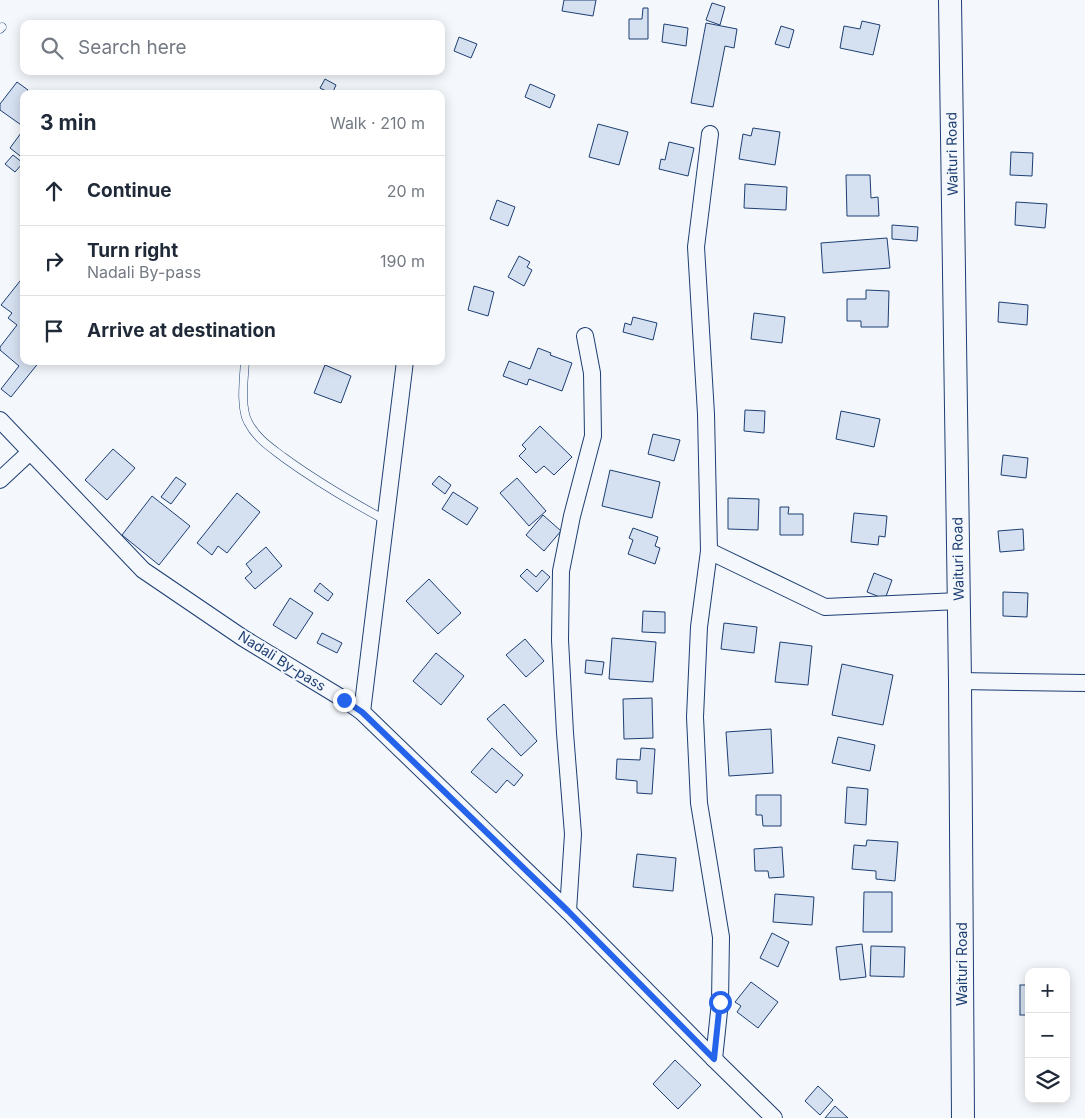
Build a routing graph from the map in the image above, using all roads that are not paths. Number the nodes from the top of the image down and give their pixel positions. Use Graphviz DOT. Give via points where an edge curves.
graph roads {
  1 [pos="950,0"];
  2 [pos="710,134"];
  3 [pos="585,336"];
  4 [pos="245,365"];
  5 [pos="404,365"];
  6 [pos="0,420"];
  7 [pos="30,452"];
  8 [pos="0,480"];
  9 [pos="385,520"];
  10 [pos="709,551"];
  11 [pos="958,601"];
  12 [pos="960,681"];
  13 [pos="1085,682"];
  14 [pos="362,712"];
  15 [pos="568,911"];
  16 [pos="714,1059"];
  17 [pos="774,1118"];
  18 [pos="963,1118"];
  1 -- 11 [label="main road, Waituri Road"];
  2 -- 10 [label="street" via="696,247 706,414"];
  3 -- 15 [label="street" via="592,373 593,436 561,571 560,640 573,834"];
  4 -- 9 [label="lane" via="244,408 248,422 259,438 308,476"];
  5 -- 9 [label="street"];
  6 -- 7 [label="street, Nadali By-pass"];
  7 -- 8 [label="street"];
  7 -- 14 [label="street, Nadali By-pass" via="142,570"];
  9 -- 14 [label="street"];
  10 -- 11 [label="street" via="825,607"];
  10 -- 16 [label="street" via="699,627 695,717 699,804 721,937 720,1002"];
  11 -- 12 [label="main road, Waituri Road"];
  12 -- 13 [label="street"];
  12 -- 18 [label="main road, Waituri Road"];
  14 -- 15 [label="street, Nadali By-pass"];
  15 -- 16 [label="street, Nadali By-pass"];
  16 -- 17 [label="street, Nadali By-pass"];
}
